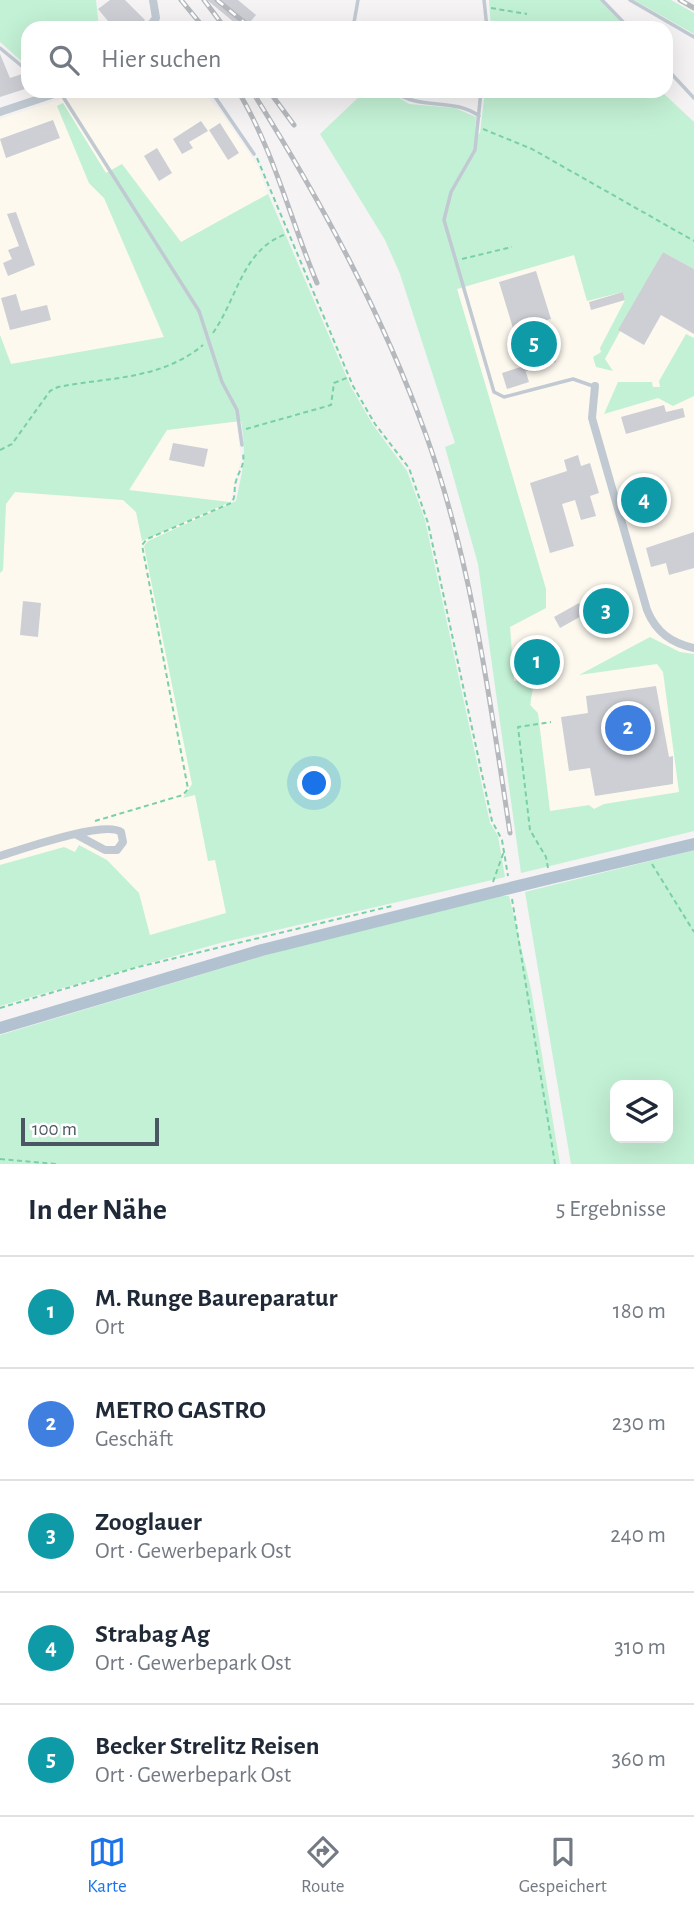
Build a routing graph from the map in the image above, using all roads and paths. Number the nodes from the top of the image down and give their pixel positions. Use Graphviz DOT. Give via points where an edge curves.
graph roads {
  1 [pos="153,0"];
  2 [pos="358,0"];
  3 [pos="484,0"];
  4 [pos="602,0"];
  5 [pos="630,0"];
  6 [pos="487,9"];
  7 [pos="527,14"];
  8 [pos="154,21"];
  9 [pos="354,21"];
  10 [pos="487,21"];
  11 [pos="622,21"];
  12 [pos="666,21"];
  13 [pos="673,25"];
  14 [pos="694,37"];
  15 [pos="0,48"];
  16 [pos="21,65"];
  17 [pos="673,76"];
  18 [pos="37,98"];
  19 [pos="65,98"];
  20 [pos="216,98"];
  21 [pos="404,98"];
  22 [pos="481,98"];
  23 [pos="694,98"];
  24 [pos="0,113"];
  25 [pos="480,116"];
  26 [pos="478,128"];
  27 [pos="254,154"];
  28 [pos="287,233"];
  29 [pos="694,241"];
  30 [pos="512,247"];
  31 [pos="454,262"];
  32 [pos="209,339"];
  33 [pos="350,377"];
  34 [pos="595,386"];
  35 [pos="240,430"];
  36 [pos="242,445"];
  37 [pos="0,450"];
  38 [pos="694,648"];
  39 [pos="551,722"];
  40 [pos="89,823"];
  41 [pos="77,835"];
  42 [pos="694,844"];
  43 [pos="504,850"];
  44 [pos="647,855"];
  45 [pos="0,856"];
  46 [pos="548,874"];
  47 [pos="508,876"];
  48 [pos="502,887"];
  49 [pos="399,904"];
  50 [pos="694,932"];
  51 [pos="0,1008"];
  52 [pos="0,1028"];
  53 [pos="0,1158"];
  54 [pos="57,1164"];
  55 [pos="555,1164"];
  1 -- 8 [label="street"];
  2 -- 9 [label="lane"];
  3 -- 6 [label="lane"];
  4 -- 11 [label="lane"];
  5 -- 12 [label="lane"];
  6 -- 7 [label="path"];
  6 -- 10 [label="lane"];
  13 -- 14 [label="lane"];
  15 -- 16 [label="lane"];
  17 -- 23 [label="lane"];
  18 -- 24 [label="street"];
  19 -- 32 [label="lane" via="199,311"];
  20 -- 27 [label="lane"];
  21 -- 25 [label="lane"];
  22 -- 25 [label="lane"];
  25 -- 26 [label="lane"];
  26 -- 29 [label="path" via="532,149"];
  26 -- 31 [label="lane" via="475,150 446,206 444,220"];
  27 -- 28 [label="path"];
  28 -- 32 [label="path" via="258,250"];
  28 -- 33 [label="path"];
  30 -- 31 [label="path"];
  31 -- 34 [label="lane" via="496,395 505,397 573,379"];
  32 -- 35 [label="lane" via="222,382 237,410"];
  32 -- 37 [label="path" via="182,361 159,370 58,387 12,444"];
  33 -- 35 [label="path" via="334,383 331,405"];
  33 -- 43 [label="path" via="369,415 414,477 492,821"];
  34 -- 38 [label="street" via="592,418 647,610 660,632"];
  35 -- 36 [label="lane"];
  36 -- 40 [label="path" via="243,465 235,482 234,500 142,545 188,789 183,795"];
  39 -- 46 [label="path" via="518,727 530,830 546,856"];
  41 -- 41 [label="street" via="105,850 117,850 122,842 121,832 111,828"];
  41 -- 45 [label="street"];
  42 -- 44 [label="main road"];
  43 -- 47 [label="path"];
  43 -- 48 [label="path" via="493,882"];
  44 -- 46 [label="main road"];
  44 -- 50 [label="path"];
  46 -- 48 [label="main road, bridge"];
  48 -- 52 [label="main road" via="274,947"];
  48 -- 55 [label="path"];
  49 -- 51 [label="path" via="138,967"];
  53 -- 54 [label="path"];
}
